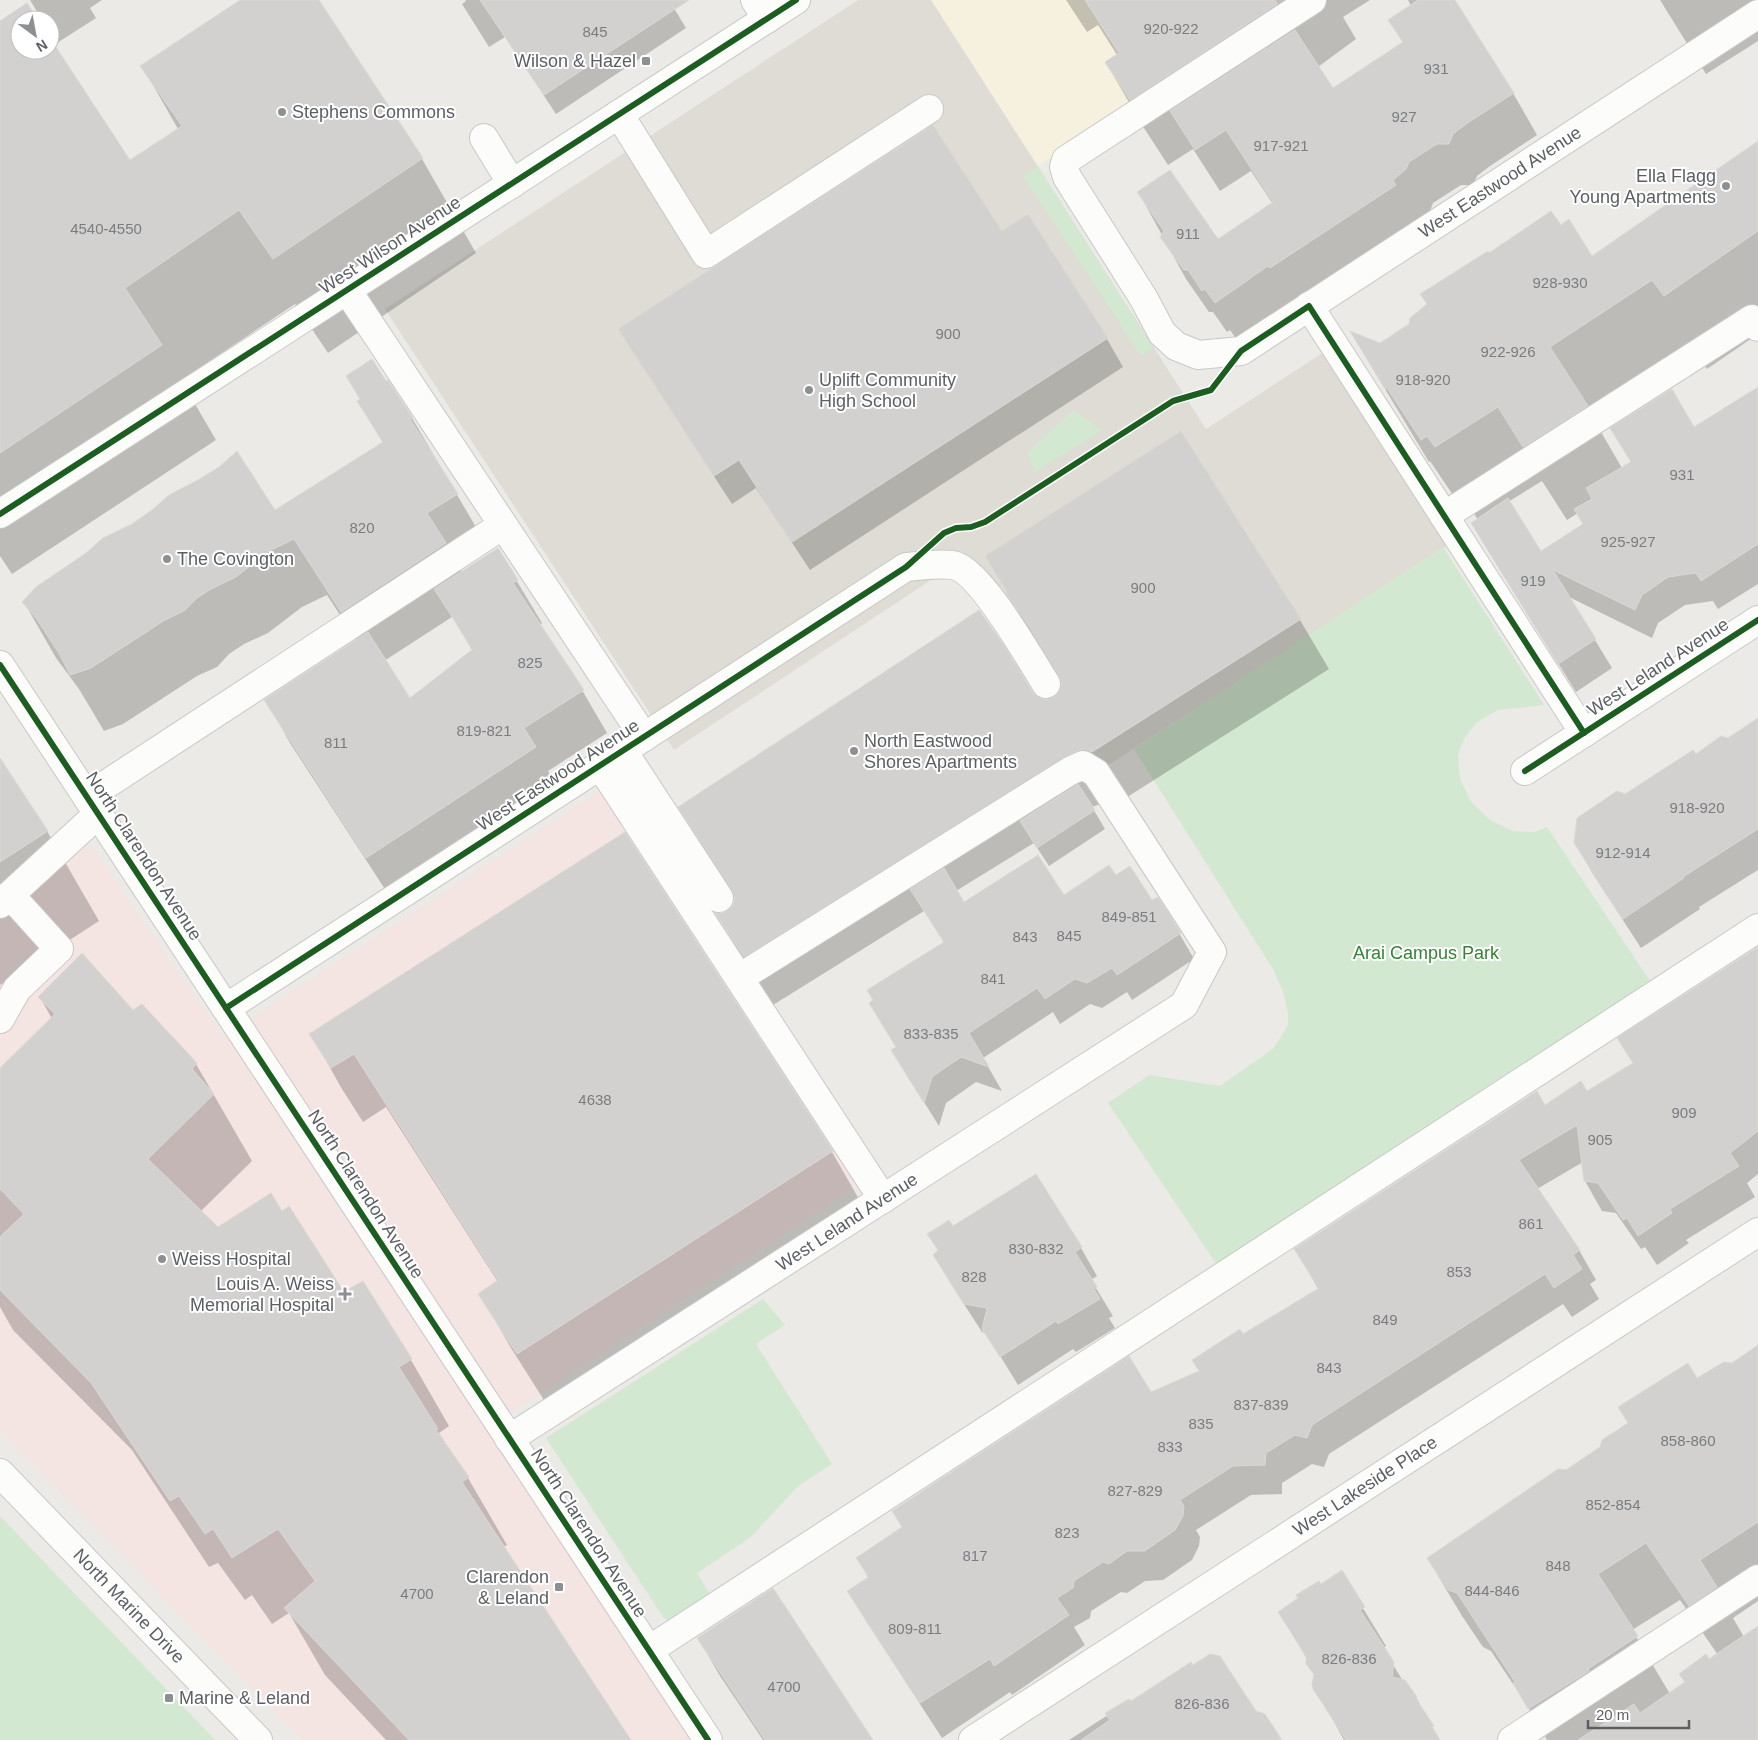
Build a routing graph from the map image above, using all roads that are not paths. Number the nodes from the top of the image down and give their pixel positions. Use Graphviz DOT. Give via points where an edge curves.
graph roads {
  1 [pos="796,0"];
  2 [pos="1312,0"];
  3 [pos="761,10"];
  4 [pos="1758,14"];
  5 [pos="929,109"];
  6 [pos="619,114"];
  7 [pos="484,138"];
  8 [pos="512,184"];
  9 [pos="347,290"];
  10 [pos="1309,306"];
  11 [pos="1758,327"];
  12 [pos="0,514"];
  13 [pos="1444,516"];
  14 [pos="503,525"];
  15 [pos="1758,620"];
  16 [pos="0,665"];
  17 [pos="1046,684"];
  18 [pos="1584,733"];
  19 [pos="633,744"];
  20 [pos="600,765"];
  21 [pos="1525,772"];
  22 [pos="92,805"];
  23 [pos="719,898"];
  24 [pos="5,900"];
  25 [pos="1758,928"];
  26 [pos="739,978"];
  27 [pos="226,1008"];
  28 [pos="0,1019"];
  29 [pos="883,1199"];
  30 [pos="1758,1232"];
  31 [pos="509,1439"];
  32 [pos="0,1473"];
  33 [pos="1758,1579"];
  34 [pos="649,1650"];
  35 [pos="258,1740"];
  36 [pos="708,1740"];
  37 [pos="973,1740"];
  38 [pos="1512,1740"];
  1 -- 3 [label="street, West Wilson Avenue"];
  2 -- 10 [label="street, West Eastwood Avenue" via="1066,160 1064,167 1067,177 1162,333 1176,346 1198,355 1241,351"];
  3 -- 6 [label="street, West Wilson Avenue"];
  4 -- 10 [label="street, West Eastwood Avenue"];
  5 -- 6 [label="street" via="706,254"];
  6 -- 8 [label="street, West Wilson Avenue"];
  7 -- 8 [label="street"];
  8 -- 9 [label="street, West Wilson Avenue"];
  9 -- 12 [label="street, West Wilson Avenue"];
  9 -- 14 [label="street"];
  10 -- 13 [label="street"];
  11 -- 13 [label="street" via="1752,319"];
  13 -- 18 [label="street"];
  14 -- 19 [label="street"];
  14 -- 22 [label="street"];
  15 -- 18 [label="street, West Leland Avenue"];
  16 -- 22 [label="street, North Clarendon Avenue"];
  17 -- 19 [label="street, West Eastwood Avenue" via="987,593 973,577 954,564 906,567"];
  18 -- 21 [label="street, West Leland Avenue"];
  19 -- 20 [label="street, West Eastwood Avenue"];
  19 -- 23 [label="street"];
  20 -- 26 [label="street"];
  20 -- 27 [label="street, West Eastwood Avenue"];
  22 -- 24 [label="street"];
  22 -- 27 [label="street, North Clarendon Avenue"];
  24 -- 28 [label="street" via="59,949 17,989"];
  25 -- 34 [label="street"];
  26 -- 29 [label="street"];
  26 -- 29 [label="street, West Leland Avenue" via="1070,771 1083,765 1096,773 1212,952 1184,1005"];
  27 -- 31 [label="street, North Clarendon Avenue"];
  29 -- 31 [label="street, West Leland Avenue"];
  30 -- 37 [label="street, West Lakeside Place"];
  31 -- 34 [label="street, North Clarendon Avenue"];
  32 -- 35 [label="street, North Marine Drive"];
  33 -- 38 [label="street"];
  34 -- 36 [label="street, North Clarendon Avenue"];
}
